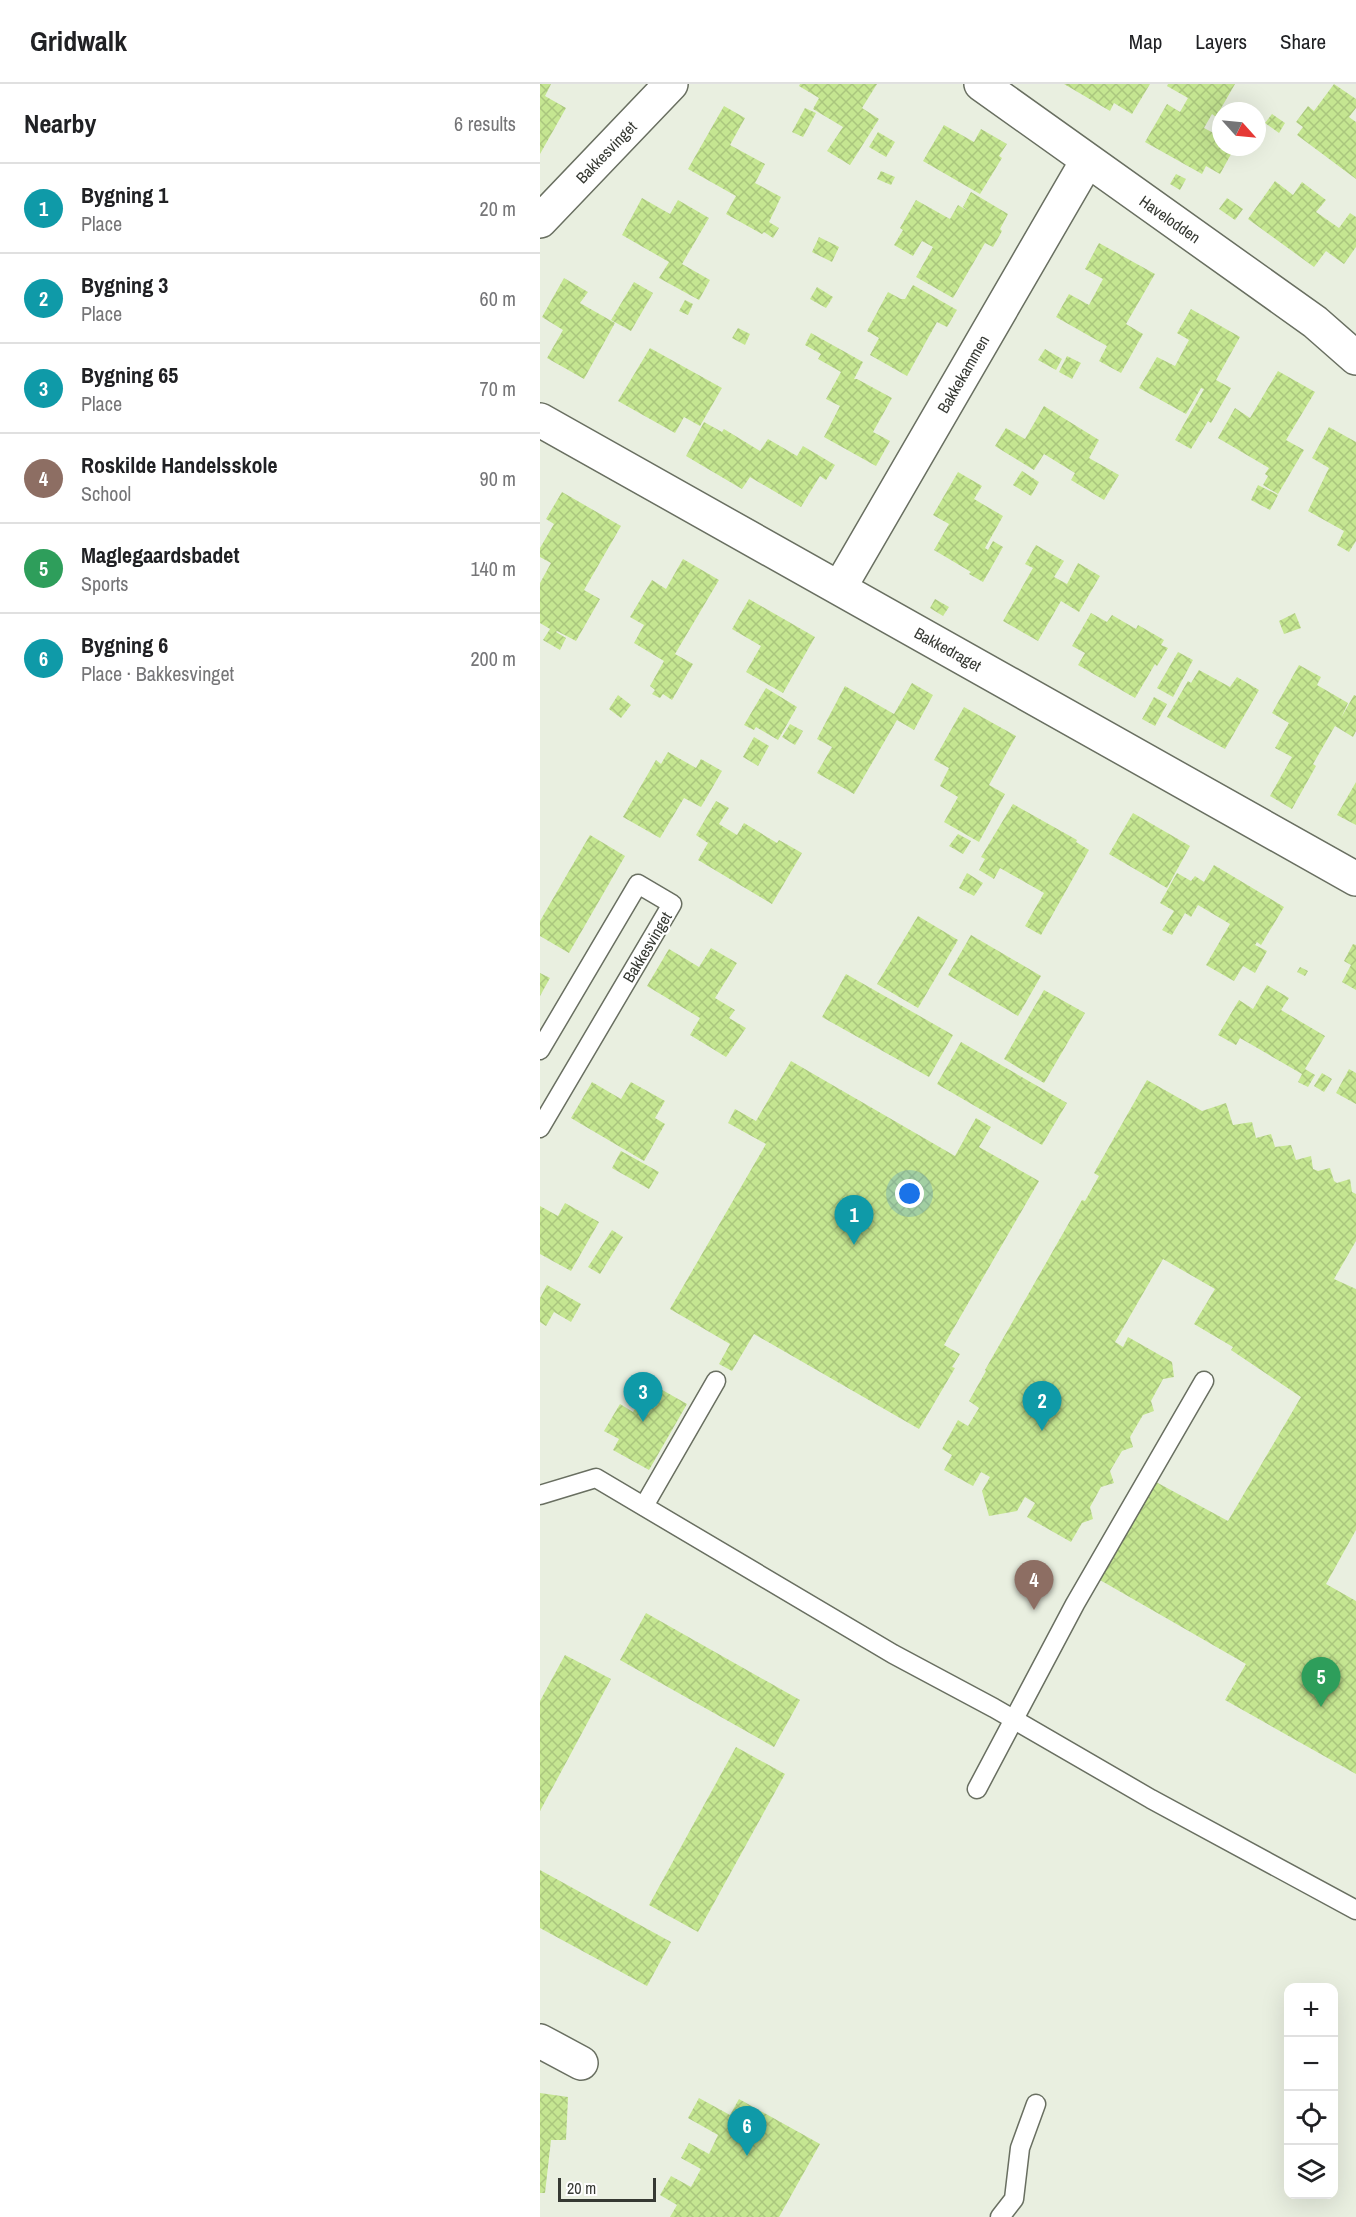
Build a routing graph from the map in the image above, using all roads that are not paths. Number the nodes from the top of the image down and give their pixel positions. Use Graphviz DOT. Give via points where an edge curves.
graph roads {
  1 [pos="671,84"];
  2 [pos="981,84"];
  3 [pos="1087,161"];
  4 [pos="540,221"];
  5 [pos="1356,358"];
  6 [pos="540,420"];
  7 [pos="840,587"];
  8 [pos="1356,879"];
  9 [pos="540,1050"];
  10 [pos="540,1128"];
  11 [pos="716,1381"];
  12 [pos="1204,1381"];
  13 [pos="540,1495"];
  14 [pos="644,1506"];
  15 [pos="1014,1719"];
  16 [pos="977,1789"];
  17 [pos="1356,1910"];
  18 [pos="540,2041"];
  19 [pos="581,2063"];
  20 [pos="1036,2104"];
  21 [pos="1000,2217"];
  1 -- 4 [label="street, Bakkesvinget"];
  2 -- 3 [label="street, Havelodden"];
  3 -- 5 [label="street, Havelodden" via="1315,322"];
  3 -- 7 [label="street, Bakkekammen"];
  6 -- 7 [label="street, Bakkedraget"];
  7 -- 8 [label="street, Bakkedraget"];
  9 -- 10 [label="lane, Bakkesvinget" via="638,884 672,904"];
  11 -- 14 [label="lane"];
  12 -- 15 [label="lane" via="1075,1604"];
  13 -- 14 [label="lane" via="596,1478"];
  14 -- 15 [label="lane" via="893,1654"];
  15 -- 16 [label="lane"];
  15 -- 17 [label="lane" via="1151,1799"];
  18 -- 19 [label="street"];
  20 -- 21 [label="lane" via="1020,2148 1014,2199"];
}
